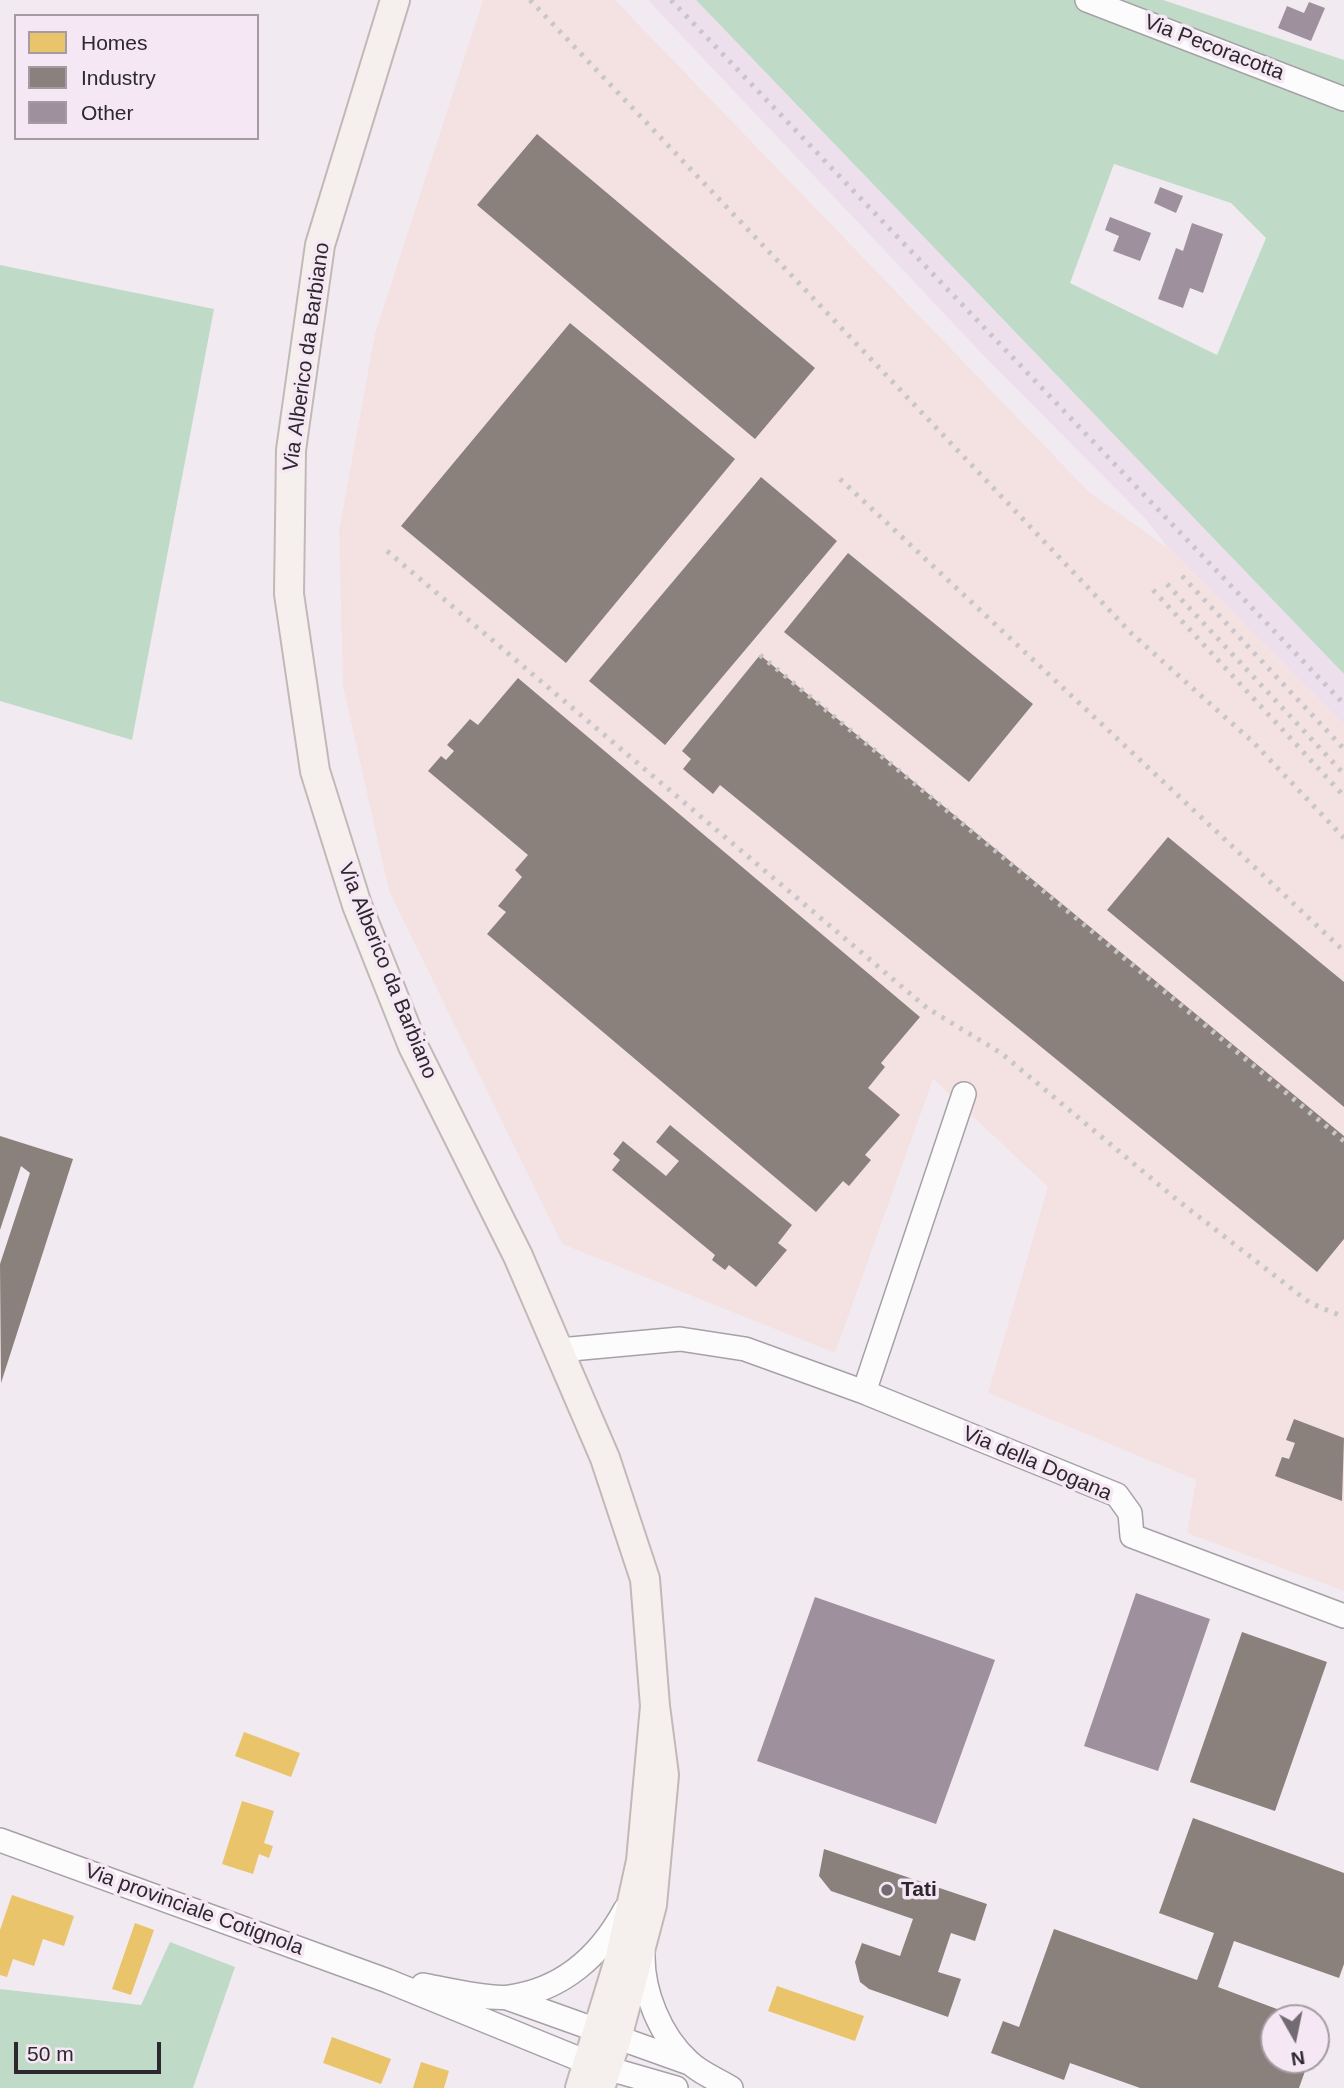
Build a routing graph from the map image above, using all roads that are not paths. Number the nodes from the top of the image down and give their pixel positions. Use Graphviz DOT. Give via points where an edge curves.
graph roads {
  1 [pos="395,0"];
  2 [pos="1087,0"];
  3 [pos="1343,95"];
  4 [pos="964,1094"];
  5 [pos="560,1350"];
  6 [pos="864,1392"];
  7 [pos="1344,1616"];
  8 [pos="655,1706"];
  9 [pos="0,1840"];
  10 [pos="635,1886"];
  11 [pos="643,1939"];
  12 [pos="388,1981"];
  13 [pos="507,1998"];
  14 [pos="600,2059"];
  15 [pos="689,2063"];
  16 [pos="676,2088"];
  17 [pos="731,2088"];
  1 -- 5 [label="main road, Via Alberico da Barbiano" via="320,245 291,450 289,594 315,771 357,905 413,1046"];
  2 -- 3 [label="street, Via Pecoracotta"];
  4 -- 6 [label="street"];
  5 -- 6 [label="street, Via della Dogana" via="680,1339 745,1349"];
  5 -- 8 [label="main road, Via Alberico da Barbiano" via="605,1458 645,1579"];
  6 -- 7 [label="street, Via della Dogana" via="1117,1495 1130,1513 1132,1536"];
  8 -- 10 [label="main road, Via Alberico da Barbiano"];
  8 -- 11 [label="main road, Via Alberico da Barbiano" via="664,1803 652,1905"];
  9 -- 12 [label="street, Via provinciale Cotignola"];
  10 -- 13 [label="street, Via provinciale Cotignola" via="610,1937 583,1966 557,1983"];
  10 -- 14 [label="main road, Via Alberico da Barbiano"];
  11 -- 14 [label="main road, Via Alberico da Barbiano"];
  11 -- 15 [label="street" via="649,1996 664,2032"];
  12 -- 13 [label="street, Via provinciale Cotignola"];
  12 -- 14 [label="street, Via provinciale Cotignola"];
  13 -- 14 [label="street, Via provinciale Cotignola"];
  14 -- 15 [label="street"];
  14 -- 16 [label="street"];
  15 -- 17 [label="street"];
}
